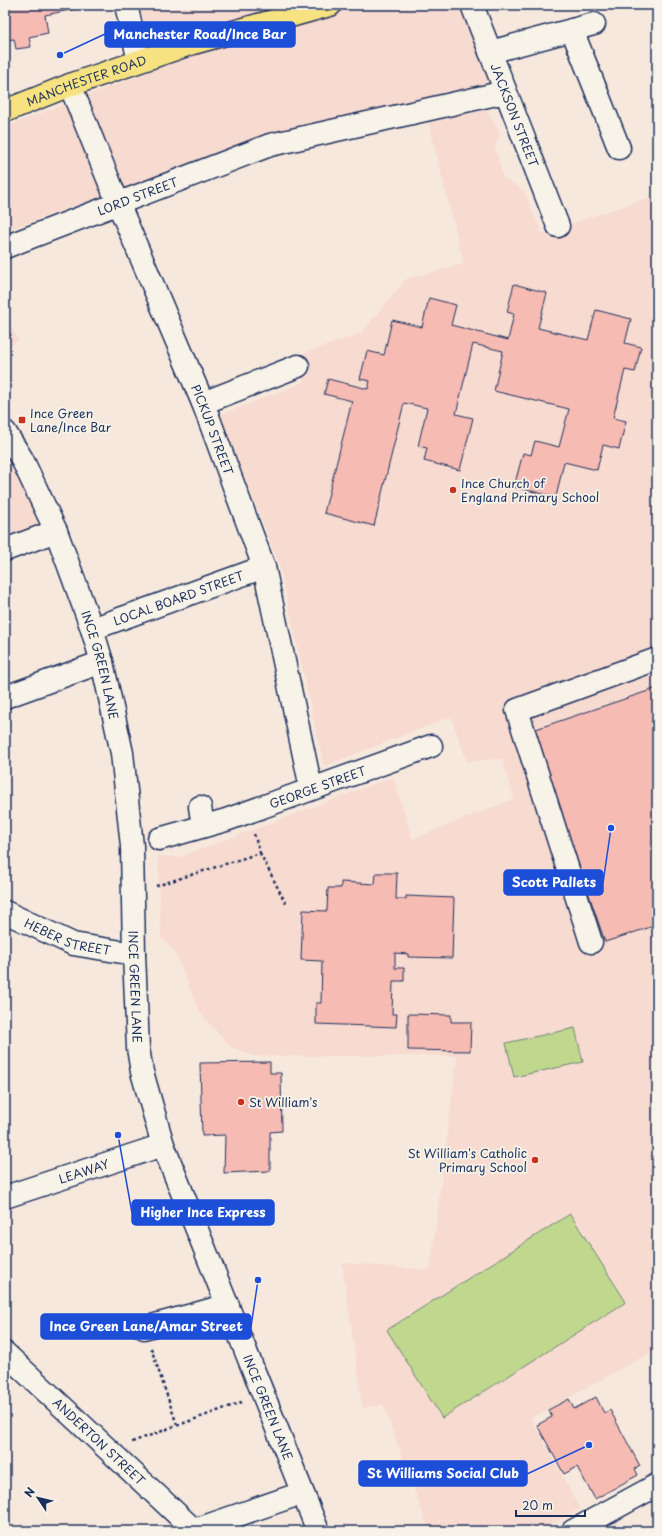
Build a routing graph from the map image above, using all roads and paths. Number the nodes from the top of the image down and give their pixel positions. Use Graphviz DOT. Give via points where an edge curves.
graph roads {
  1 [pos="126,5"];
  2 [pos="330,5"];
  3 [pos="472,5"];
  4 [pos="594,24"];
  5 [pos="572,30"];
  6 [pos="490,52"];
  7 [pos="139,61"];
  8 [pos="70,85"];
  9 [pos="505,92"];
  10 [pos="5,111"];
  11 [pos="619,148"];
  12 [pos="118,203"];
  13 [pos="558,226"];
  14 [pos="5,247"];
  15 [pos="298,366"];
  16 [pos="203,403"];
  17 [pos="5,432"];
  18 [pos="56,531"];
  19 [pos="5,550"];
  20 [pos="264,567"];
  21 [pos="92,628"];
  22 [pos="657,659"];
  23 [pos="102,662"];
  24 [pos="5,697"];
  25 [pos="431,746"];
  26 [pos="311,788"];
  27 [pos="247,812"];
  28 [pos="158,839"];
  29 [pos="260,853"];
  30 [pos="132,893"];
  31 [pos="286,904"];
  32 [pos="5,912"];
  33 [pos="591,942"];
  34 [pos="134,954"];
  35 [pos="163,1145"];
  36 [pos="7,1191"];
  37 [pos="228,1305"];
  38 [pos="144,1328"];
  39 [pos="5,1353"];
  40 [pos="264,1394"];
  41 [pos="177,1426"];
  42 [pos="107,1451"];
  43 [pos="657,1485"];
  44 [pos="302,1493"];
  45 [pos="193,1531"];
  46 [pos="318,1531"];
  47 [pos="573,1531"];
  1 -- 7 [label="street"];
  2 -- 7 [label="highway, MANCHESTER ROAD"];
  3 -- 6 [label="street, JACKSON STREET"];
  4 -- 5 [label="street"];
  5 -- 6 [label="street"];
  5 -- 11 [label="street"];
  6 -- 9 [label="street, JACKSON STREET"];
  7 -- 8 [label="highway, MANCHESTER ROAD"];
  8 -- 10 [label="highway, MANCHESTER ROAD"];
  8 -- 12 [label="street, PICKUP STREET"];
  9 -- 12 [label="street, LORD STREET" via="270,145"];
  9 -- 13 [label="street, JACKSON STREET"];
  12 -- 14 [label="street, LORD STREET"];
  12 -- 16 [label="street, PICKUP STREET"];
  15 -- 16 [label="street"];
  16 -- 20 [label="street, PICKUP STREET"];
  17 -- 18 [label="street, INCE GREEN LANE" via="22,459"];
  18 -- 19 [label="street"];
  18 -- 21 [label="street, INCE GREEN LANE"];
  20 -- 21 [label="street, LOCAL BOARD STREET"];
  20 -- 26 [label="street, PICKUP STREET"];
  21 -- 23 [label="street, INCE GREEN LANE"];
  22 -- 33 [label="street" via="517,710"];
  23 -- 24 [label="street"];
  23 -- 30 [label="street, INCE GREEN LANE" via="122,753 132,846"];
  25 -- 26 [label="street, GEORGE STREET"];
  26 -- 27 [label="street, GEORGE STREET"];
  27 -- 28 [label="street, GEORGE STREET" via="202,817"];
  27 -- 29 [label="path"];
  29 -- 30 [label="path"];
  29 -- 31 [label="path"];
  30 -- 34 [label="street, INCE GREEN LANE"];
  32 -- 34 [label="street, HEBER STREET" via="73,944"];
  34 -- 35 [label="street, INCE GREEN LANE" via="138,1048 142,1072"];
  35 -- 36 [label="street, LEAWAY"];
  35 -- 37 [label="street, INCE GREEN LANE"];
  37 -- 38 [label="street"];
  37 -- 40 [label="street, INCE GREEN LANE"];
  38 -- 41 [label="path"];
  39 -- 42 [label="street, ANDERTON STREET"];
  40 -- 41 [label="path"];
  40 -- 44 [label="street, INCE GREEN LANE"];
  41 -- 42 [label="path"];
  42 -- 45 [label="street, ANDERTON STREET"];
  43 -- 47 [label="street"];
  44 -- 45 [label="street"];
  44 -- 46 [label="street, INCE GREEN LANE"];
}
